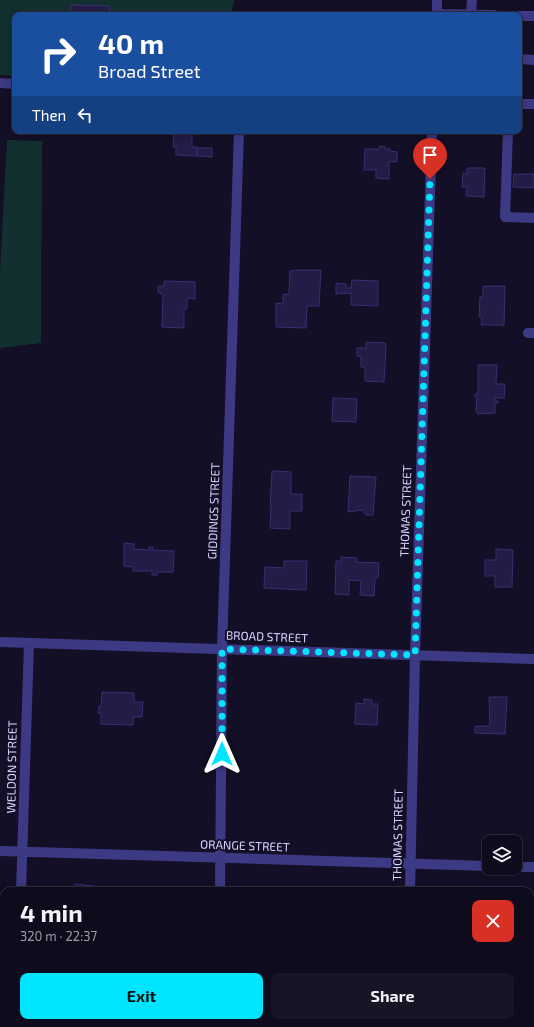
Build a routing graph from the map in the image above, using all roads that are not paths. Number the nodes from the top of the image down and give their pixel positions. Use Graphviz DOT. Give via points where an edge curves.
graph roads {
  1 [pos="437,0"];
  2 [pos="472,0"];
  3 [pos="437,12"];
  4 [pos="471,12"];
  5 [pos="522,16"];
  6 [pos="534,16"];
  7 [pos="522,59"];
  8 [pos="534,60"];
  9 [pos="0,83"];
  10 [pos="12,84"];
  11 [pos="522,104"];
  12 [pos="534,104"];
  13 [pos="239,134"];
  14 [pos="432,134"];
  15 [pos="508,134"];
  16 [pos="534,218"];
  17 [pos="0,642"];
  18 [pos="29,643"];
  19 [pos="222,649"];
  20 [pos="415,655"];
  21 [pos="534,659"];
  22 [pos="0,851"];
  23 [pos="23,852"];
  24 [pos="222,858"];
  25 [pos="411,865"];
  26 [pos="482,866"];
  27 [pos="522,867"];
  28 [pos="534,867"];
  29 [pos="21,887"];
  30 [pos="220,887"];
  31 [pos="410,887"];
  1 -- 3 [label="street"];
  2 -- 4 [label="street"];
  5 -- 6 [label="street"];
  7 -- 8 [label="street"];
  9 -- 10 [label="street"];
  11 -- 12 [label="street"];
  13 -- 19 [label="street, GIDDINGS STREET"];
  14 -- 20 [label="street, THOMAS STREET"];
  15 -- 16 [label="street" via="505,216"];
  17 -- 18 [label="street, BROAD STREET"];
  18 -- 19 [label="street, BROAD STREET"];
  18 -- 23 [label="street, WELDON STREET"];
  19 -- 20 [label="street, BROAD STREET"];
  19 -- 24 [label="street, GIDDINGS STREET"];
  20 -- 21 [label="street, BROAD STREET"];
  20 -- 25 [label="street, THOMAS STREET"];
  22 -- 23 [label="street, ORANGE STREET"];
  23 -- 24 [label="street, ORANGE STREET"];
  23 -- 29 [label="street, WELDON STREET"];
  24 -- 25 [label="street, ORANGE STREET"];
  24 -- 30 [label="street, GIDDINGS STREET"];
  25 -- 26 [label="street, ORANGE STREET"];
  25 -- 31 [label="street, THOMAS STREET"];
  27 -- 28 [label="street"];
}
